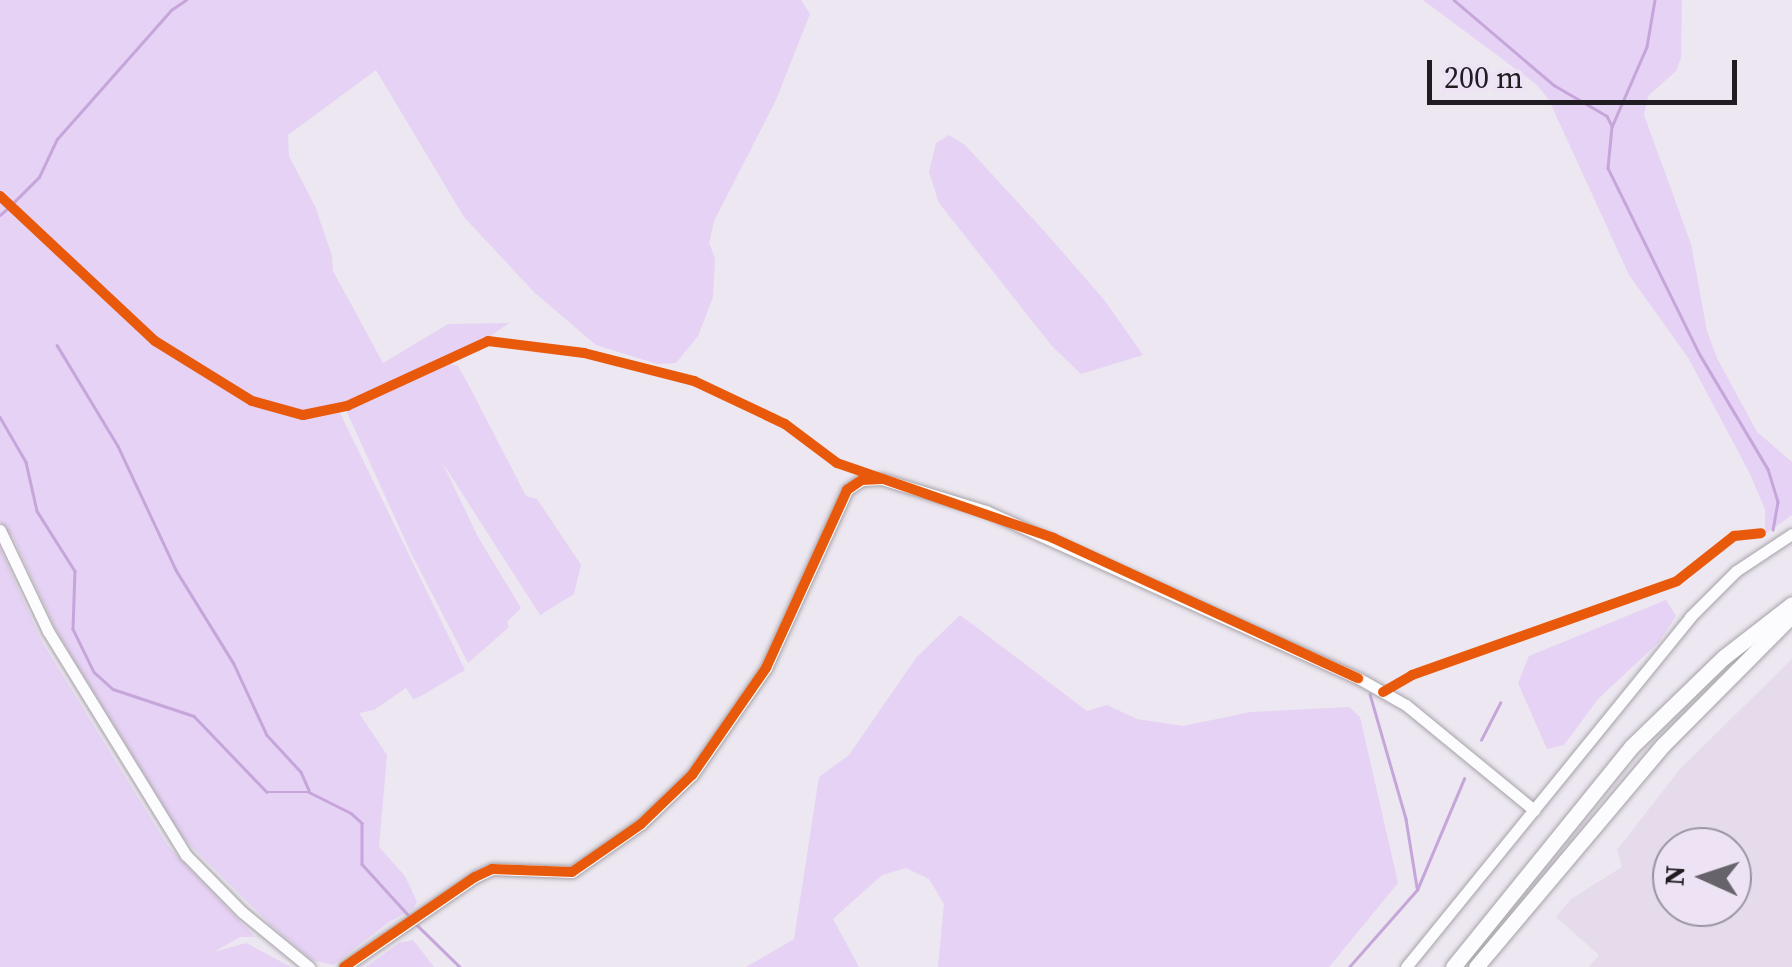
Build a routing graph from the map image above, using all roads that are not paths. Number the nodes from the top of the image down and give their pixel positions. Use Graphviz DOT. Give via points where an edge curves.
graph roads {
  1 [pos="0,530"];
  2 [pos="1792,534"];
  3 [pos="1792,604"];
  4 [pos="1792,615"];
  5 [pos="1534,810"];
  6 [pos="309,967"];
  7 [pos="344,967"];
  8 [pos="1406,967"];
  9 [pos="1453,967"];
  10 [pos="1476,967"];
  1 -- 6 [label="street" via="48,631 186,855"];
  2 -- 5 [label="street" via="1754,556 1706,600"];
  3 -- 9 [label="highway" via="1724,657 1631,747"];
  4 -- 10 [label="highway" via="1663,744"];
  5 -- 7 [label="street" via="1406,705 1358,678 986,511 882,479 862,480 847,490 766,668 692,775 641,824 572,872 492,870"];
  5 -- 8 [label="street"];
}
